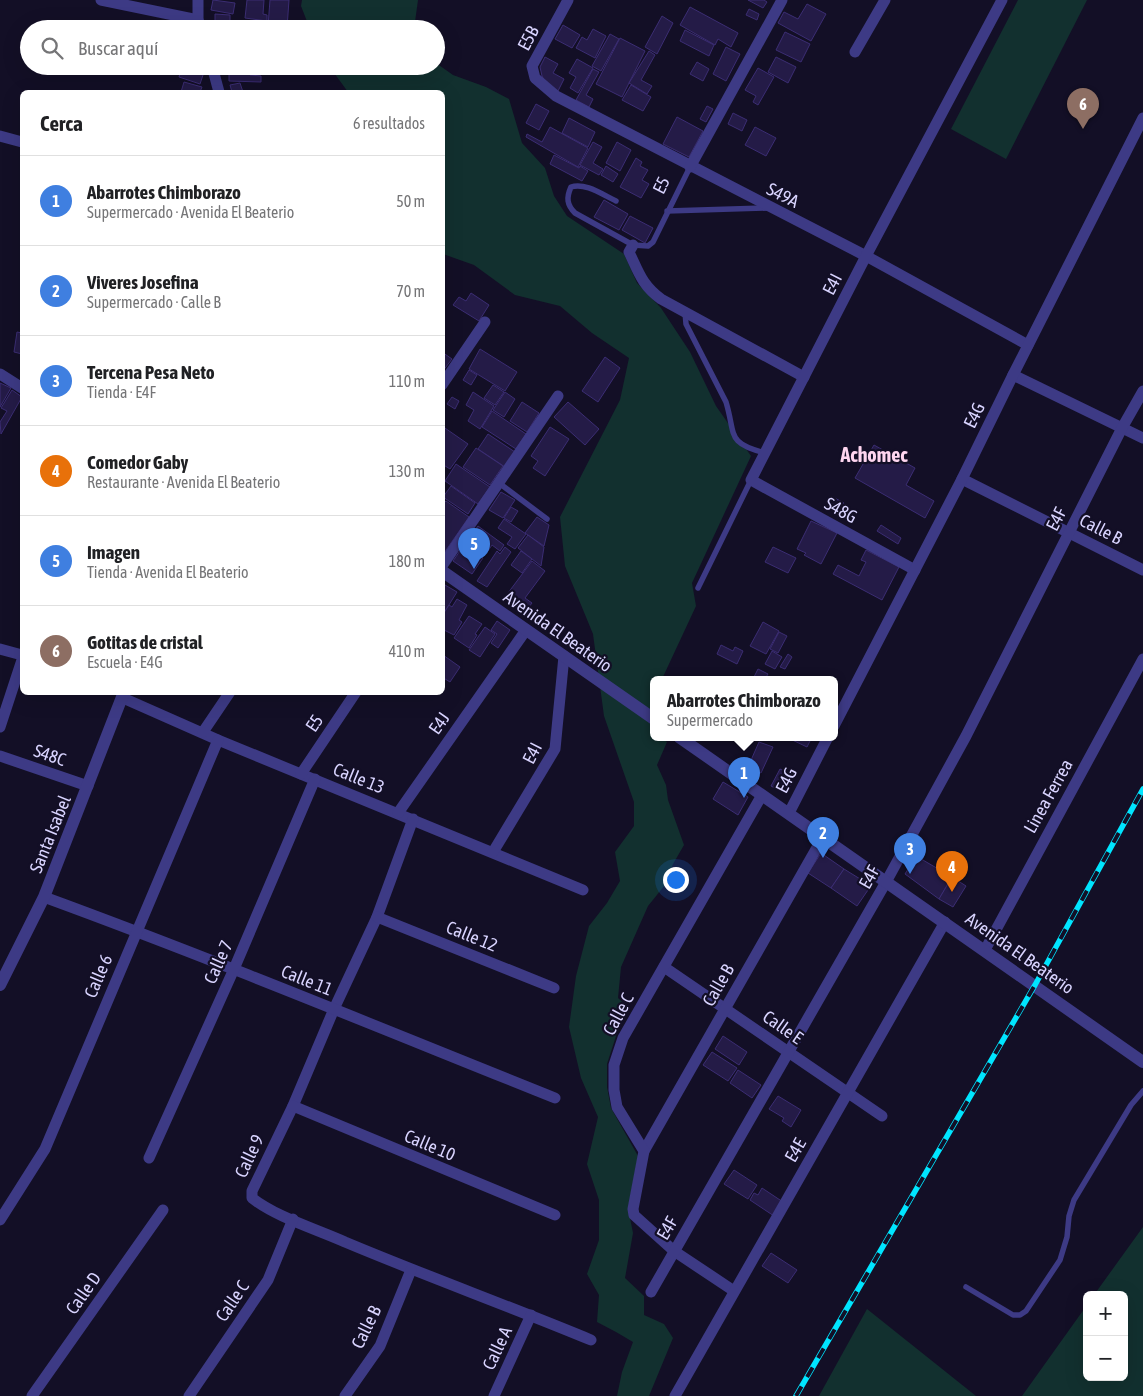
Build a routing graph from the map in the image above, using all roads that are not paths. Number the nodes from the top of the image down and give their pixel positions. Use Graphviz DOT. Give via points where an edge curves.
graph roads {
  1 [pos="101,0"];
  2 [pos="198,0"];
  3 [pos="568,0"];
  4 [pos="782,0"];
  5 [pos="885,0"];
  6 [pos="1002,0"];
  7 [pos="180,20"];
  8 [pos="200,20"];
  9 [pos="855,52"];
  10 [pos="532,66"];
  11 [pos="214,75"];
  12 [pos="218,90"];
  13 [pos="1143,118"];
  14 [pos="0,136"];
  15 [pos="20,141"];
  16 [pos="690,167"];
  17 [pos="616,201"];
  18 [pos="769,208"];
  19 [pos="668,211"];
  20 [pos="633,245"];
  21 [pos="866,256"];
  22 [pos="684,312"];
  23 [pos="485,322"];
  24 [pos="1028,345"];
  25 [pos="0,374"];
  26 [pos="1013,375"];
  27 [pos="804,376"];
  28 [pos="445,381"];
  29 [pos="20,387"];
  30 [pos="1143,391"];
  31 [pos="558,396"];
  32 [pos="1122,428"];
  33 [pos="1143,438"];
  34 [pos="765,453"];
  35 [pos="751,480"];
  36 [pos="962,480"];
  37 [pos="499,483"];
  38 [pos="547,519"];
  39 [pos="1069,532"];
  40 [pos="445,562"];
  41 [pos="914,570"];
  42 [pos="1143,570"];
  43 [pos="445,573"];
  44 [pos="698,588"];
  45 [pos="526,630"];
  46 [pos="0,649"];
  47 [pos="20,654"];
  48 [pos="564,656"];
  49 [pos="1143,659"];
  50 [pos="20,666"];
  51 [pos="123,695"];
  52 [pos="228,695"];
  53 [pos="354,695"];
  54 [pos="650,716"];
  55 [pos="838,718"];
  56 [pos="0,727"];
  57 [pos="203,732"];
  58 [pos="218,740"];
  59 [pos="685,741"];
  60 [pos="826,741"];
  61 [pos="0,756"];
  62 [pos="301,774"];
  63 [pos="315,779"];
  64 [pos="88,786"];
  65 [pos="762,795"];
  66 [pos="398,813"];
  67 [pos="789,813"];
  68 [pos="413,819"];
  69 [pos="823,837"];
  70 [pos="493,852"];
  71 [pos="886,882"];
  72 [pos="583,890"];
  73 [pos="44,897"];
  74 [pos="377,917"];
  75 [pos="945,922"];
  76 [pos="136,931"];
  77 [pos="985,950"];
  78 [pos="664,967"];
  79 [pos="234,969"];
  80 [pos="0,985"];
  81 [pos="554,988"];
  82 [pos="334,1009"];
  83 [pos="725,1009"];
  84 [pos="788,1052"];
  85 [pos="1143,1062"];
  86 [pos="1143,1091"];
  87 [pos="848,1093"];
  88 [pos="555,1098"];
  89 [pos="293,1106"];
  90 [pos="882,1116"];
  91 [pos="644,1151"];
  92 [pos="149,1158"];
  93 [pos="162,1210"];
  94 [pos="555,1215"];
  95 [pos="0,1220"];
  96 [pos="293,1220"];
  97 [pos="674,1251"];
  98 [pos="411,1270"];
  99 [pos="966,1287"];
  100 [pos="734,1291"];
  101 [pos="651,1292"];
  102 [pos="531,1315"];
  103 [pos="591,1340"];
  104 [pos="32,1396"];
  105 [pos="189,1396"];
  106 [pos="346,1396"];
  107 [pos="494,1396"];
  108 [pos="675,1396"];
  1 -- 7 [label="street"];
  2 -- 8 [label="street"];
  3 -- 10 [label="street, E5B"];
  4 -- 16 [label="street, E5"];
  5 -- 9 [label="street"];
  6 -- 21 [label="street, E4I"];
  10 -- 16 [label="street, S49A" via="535,78 556,96"];
  11 -- 12 [label="street"];
  13 -- 24 [label="street, E4G"];
  14 -- 15 [label="street"];
  16 -- 18 [label="street, S49A"];
  16 -- 19 [label="lane, E5"];
  17 -- 20 [label="lane" via="585,186 576,185 567,195 570,208 575,213"];
  18 -- 19 [label="lane"];
  18 -- 21 [label="street, S49A"];
  19 -- 20 [label="lane, E5" via="653,242 648,246"];
  20 -- 22 [label="street" via="629,252 649,290"];
  21 -- 24 [label="street, S49A"];
  21 -- 27 [label="street, E4I"];
  22 -- 27 [label="street"];
  22 -- 34 [label="lane" via="686,324 726,402 732,435 740,445"];
  23 -- 28 [label="street"];
  24 -- 26 [label="street, E4G"];
  25 -- 29 [label="street"];
  26 -- 32 [label="street"];
  26 -- 36 [label="street, E4G"];
  27 -- 34 [label="street, E4I"];
  30 -- 32 [label="street, E4F"];
  31 -- 37 [label="street"];
  32 -- 33 [label="street"];
  32 -- 39 [label="street, E4F"];
  34 -- 35 [label="street, E4I"];
  35 -- 41 [label="street, S48G"];
  35 -- 44 [label="lane, E4I"];
  36 -- 39 [label="street, Calle B"];
  36 -- 41 [label="street, E4G"];
  37 -- 38 [label="lane"];
  37 -- 40 [label="street"];
  39 -- 42 [label="street, Calle B"];
  39 -- 71 [label="street, E4F" via="966,736"];
  41 -- 55 [label="street, E4G"];
  43 -- 45 [label="street, Avenida El Beaterio"];
  45 -- 48 [label="street, Avenida El Beaterio"];
  45 -- 66 [label="street, E4J"];
  46 -- 47 [label="street"];
  48 -- 54 [label="street, Avenida El Beaterio"];
  48 -- 70 [label="street, E4I" via="555,749"];
  49 -- 77 [label="street, Linea Ferrea"];
  50 -- 56 [label="street"];
  51 -- 57 [label="street, Calle 13"];
  51 -- 64 [label="street, Santa Isabel"];
  52 -- 57 [label="street"];
  53 -- 62 [label="street, E5"];
  57 -- 58 [label="street, Calle 13"];
  58 -- 62 [label="street, Calle 13"];
  58 -- 76 [label="street, Calle 6"];
  59 -- 65 [label="street, Avenida El Beaterio"];
  60 -- 67 [label="street, E4G"];
  61 -- 64 [label="street, S48C"];
  62 -- 63 [label="street, Calle 13"];
  63 -- 66 [label="street, Calle 13"];
  63 -- 79 [label="street, Calle 7"];
  64 -- 73 [label="street, Santa Isabel"];
  65 -- 67 [label="street, Avenida El Beaterio"];
  65 -- 78 [label="street, Calle C"];
  66 -- 68 [label="street, Calle 13"];
  67 -- 69 [label="street, Avenida El Beaterio"];
  68 -- 70 [label="street, Calle 13"];
  68 -- 74 [label="street, Calle 9"];
  69 -- 71 [label="street, Avenida El Beaterio"];
  69 -- 83 [label="street, Calle B"];
  70 -- 72 [label="street, Calle 13"];
  71 -- 75 [label="street, Avenida El Beaterio"];
  71 -- 84 [label="street, E4F"];
  73 -- 76 [label="street, Calle 11"];
  73 -- 80 [label="street, Santa Isabel"];
  74 -- 81 [label="street, Calle 12"];
  74 -- 82 [label="street, Calle 9"];
  75 -- 77 [label="street, Avenida El Beaterio"];
  75 -- 87 [label="street, E4E"];
  76 -- 79 [label="street, Calle 11"];
  76 -- 95 [label="street, Calle 6" via="45,1149"];
  77 -- 85 [label="street, Avenida El Beaterio"];
  78 -- 83 [label="street, Calle E"];
  78 -- 91 [label="street, Calle C" via="623,1038 614,1065 617,1107"];
  79 -- 82 [label="street, Calle 11"];
  79 -- 92 [label="street, Calle 7"];
  82 -- 88 [label="street, Calle 11"];
  82 -- 89 [label="street, Calle 9"];
  83 -- 84 [label="street, Calle E"];
  83 -- 91 [label="street, Calle B"];
  84 -- 87 [label="street, Calle E"];
  84 -- 97 [label="street, E4F"];
  86 -- 99 [label="lane" via="1131,1105 1074,1200 1060,1260 1026,1311 1013,1315"];
  87 -- 90 [label="street, Calle E"];
  87 -- 100 [label="street, E4E"];
  89 -- 94 [label="street, Calle 10"];
  89 -- 96 [label="street, Calle 9" via="252,1191 252,1198 261,1205"];
  91 -- 97 [label="street" via="634,1215"];
  93 -- 104 [label="street, Calle D"];
  96 -- 98 [label="street, Calle 9"];
  96 -- 105 [label="street, Calle C" via="268,1280"];
  97 -- 100 [label="street"];
  97 -- 101 [label="street, E4F"];
  98 -- 102 [label="street, Calle 9"];
  98 -- 106 [label="street, Calle B" via="380,1346"];
  100 -- 108 [label="street, E4E"];
  102 -- 103 [label="street, Calle 9"];
  102 -- 107 [label="street, Calle A"];
}
